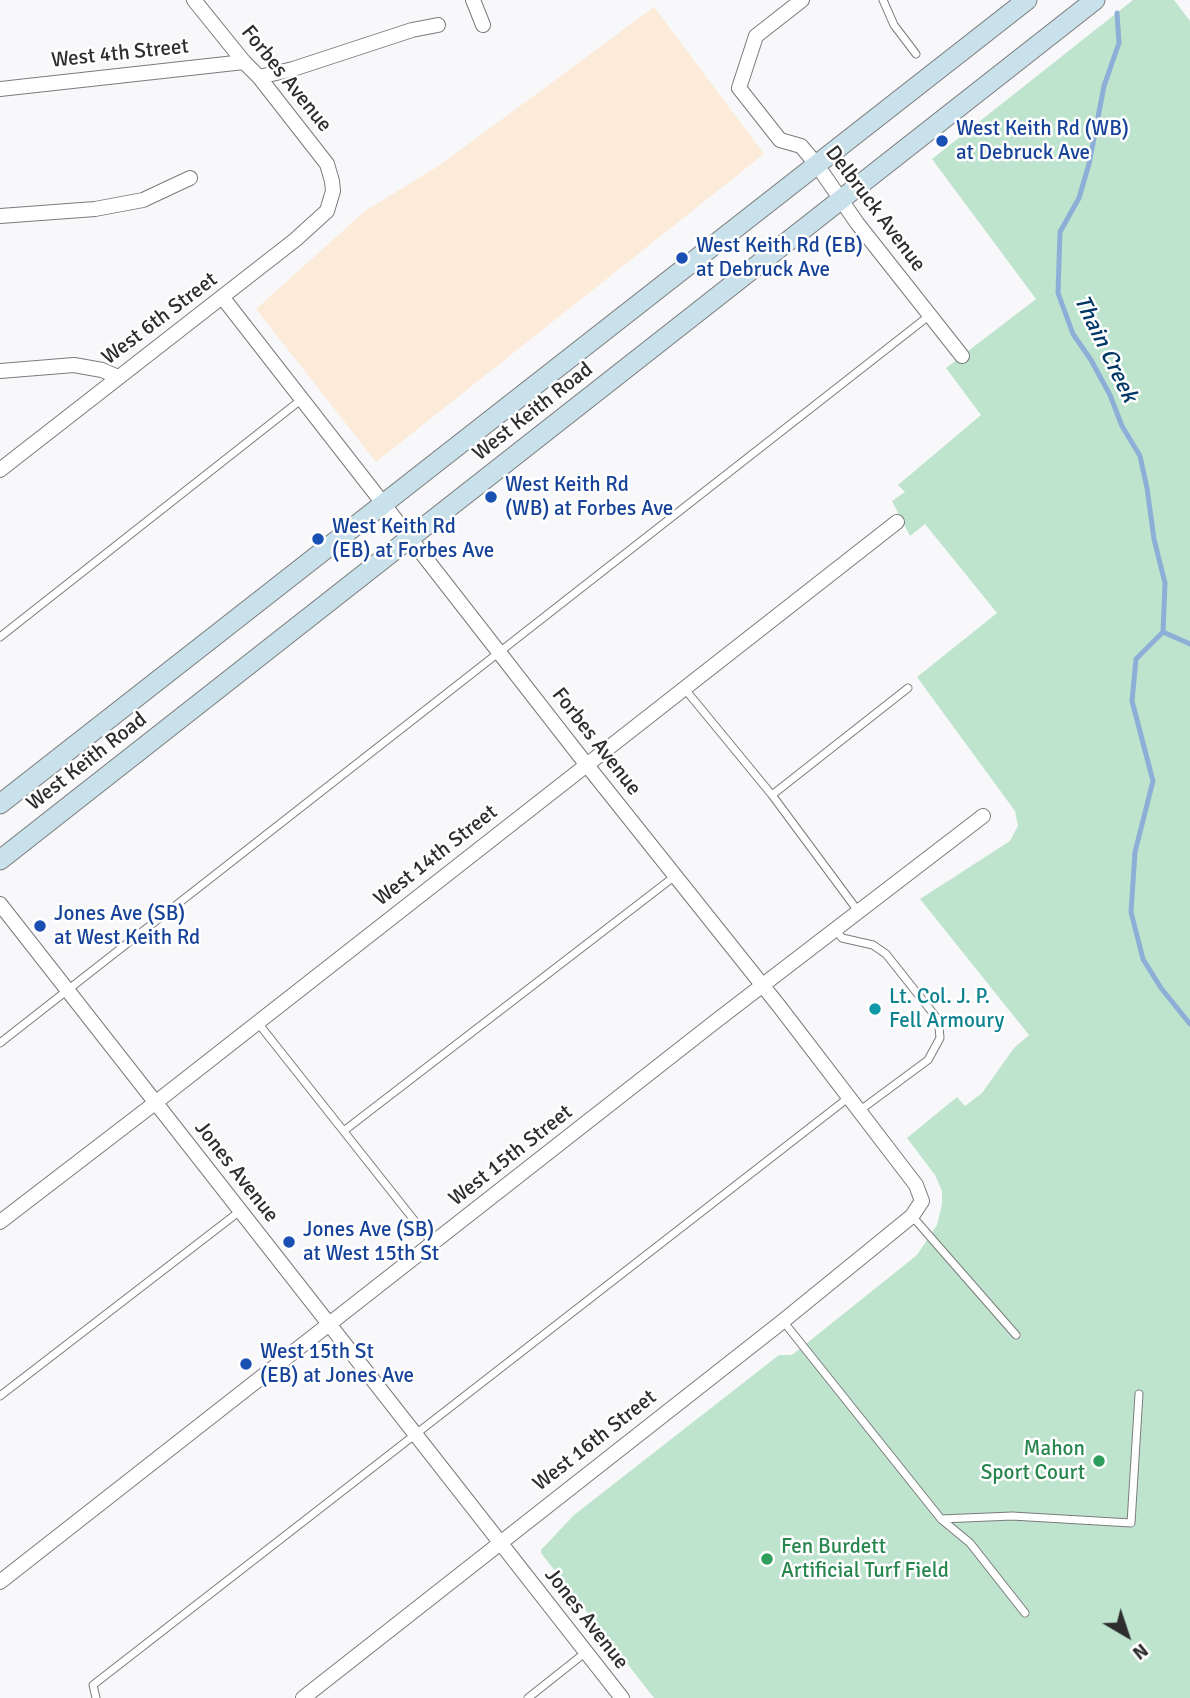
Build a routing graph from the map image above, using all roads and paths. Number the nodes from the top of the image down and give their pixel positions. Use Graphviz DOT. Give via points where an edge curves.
graph roads {
  1 [pos="194,0"];
  2 [pos="473,0"];
  3 [pos="802,0"];
  4 [pos="883,0"];
  5 [pos="1027,0"];
  6 [pos="1095,0"];
  7 [pos="438,25"];
  8 [pos="483,25"];
  9 [pos="916,54"];
  10 [pos="244,62"];
  11 [pos="259,77"];
  12 [pos="0,89"];
  13 [pos="817,165"];
  14 [pos="190,178"];
  15 [pos="332,191"];
  16 [pos="843,200"];
  17 [pos="0,216"];
  18 [pos="223,298"];
  19 [pos="930,314"];
  20 [pos="962,356"];
  21 [pos="0,372"];
  22 [pos="118,377"];
  23 [pos="302,399"];
  24 [pos="0,470"];
  25 [pos="384,504"];
  26 [pos="897,522"];
  27 [pos="410,538"];
  28 [pos="0,637"];
  29 [pos="500,653"];
  30 [pos="684,687"];
  31 [pos="908,688"];
  32 [pos="586,764"];
  33 [pos="772,795"];
  34 [pos="0,804"];
  35 [pos="982,816"];
  36 [pos="0,860"];
  37 [pos="675,876"];
  38 [pos="0,904"];
  39 [pos="858,911"];
  40 [pos="835,929"];
  41 [pos="762,986"];
  42 [pos="67,990"];
  43 [pos="258,1022"];
  44 [pos="0,1043"];
  45 [pos="848,1098"];
  46 [pos="155,1103"];
  47 [pos="859,1111"];
  48 [pos="345,1130"];
  49 [pos="240,1211"];
  50 [pos="912,1216"];
  51 [pos="0,1222"];
  52 [pos="433,1244"];
  53 [pos="783,1321"];
  54 [pos="330,1324"];
  55 [pos="1016,1335"];
  56 [pos="1139,1394"];
  57 [pos="0,1396"];
  58 [pos="414,1434"];
  59 [pos="941,1519"];
  60 [pos="500,1543"];
  61 [pos="1,1580"];
  62 [pos="1025,1613"];
  63 [pos="586,1652"];
  64 [pos="96,1698"];
  65 [pos="303,1698"];
  66 [pos="528,1698"];
  67 [pos="622,1698"];
  1 -- 10 [label="street, Forbes Avenue"];
  2 -- 8 [label="street"];
  3 -- 13 [label="street, Delbruck Avenue" via="756,36 739,88 780,140 801,146"];
  4 -- 9 [label="lane"];
  5 -- 13 [label="main road, West Keith Road"];
  6 -- 16 [label="main road, West Keith Road"];
  7 -- 11 [label="street"];
  10 -- 11 [label="street, Forbes Avenue"];
  10 -- 12 [label="street, West 4th Street"];
  11 -- 15 [label="street, Forbes Avenue" via="327,164"];
  13 -- 16 [label="street, Delbruck Avenue"];
  13 -- 25 [label="main road, West Keith Road"];
  14 -- 17 [label="street" via="143,200 95,209"];
  15 -- 18 [label="street, West 6th Street" via="327,211 313,225"];
  16 -- 19 [label="street, Delbruck Avenue"];
  16 -- 27 [label="main road, West Keith Road"];
  18 -- 22 [label="street, West 6th Street"];
  18 -- 23 [label="street, Forbes Avenue"];
  19 -- 20 [label="street, Delbruck Avenue"];
  19 -- 29 [label="lane"];
  21 -- 22 [label="street" via="74,365"];
  22 -- 24 [label="street, West 6th Street"];
  23 -- 25 [label="street, Forbes Avenue"];
  23 -- 28 [label="lane"];
  25 -- 27 [label="street, Forbes Avenue"];
  25 -- 34 [label="main road, West Keith Road"];
  26 -- 30 [label="street, West 14th Street"];
  27 -- 29 [label="street, Forbes Avenue"];
  27 -- 36 [label="main road, West Keith Road"];
  29 -- 32 [label="street, Forbes Avenue"];
  29 -- 42 [label="lane"];
  30 -- 32 [label="street, West 14th Street"];
  30 -- 33 [label="lane"];
  31 -- 33 [label="lane"];
  32 -- 37 [label="street, Forbes Avenue"];
  32 -- 43 [label="street, West 14th Street"];
  33 -- 39 [label="lane"];
  35 -- 39 [label="street, West 15th Street"];
  37 -- 41 [label="street, Forbes Avenue"];
  37 -- 48 [label="lane"];
  38 -- 42 [label="street, Jones Avenue"];
  39 -- 40 [label="street, West 15th Street"];
  40 -- 41 [label="street, West 15th Street"];
  40 -- 47 [label="lane" via="842,937 873,945 886,954 939,1027 940,1038 928,1059"];
  41 -- 45 [label="street, Forbes Avenue"];
  41 -- 52 [label="street, West 15th Street"];
  42 -- 44 [label="lane"];
  42 -- 46 [label="street, Jones Avenue"];
  43 -- 46 [label="street, West 14th Street"];
  43 -- 48 [label="lane"];
  45 -- 47 [label="street, Forbes Avenue"];
  45 -- 58 [label="lane"];
  46 -- 49 [label="street, Jones Avenue"];
  46 -- 51 [label="street, West 14th Street"];
  47 -- 50 [label="street, Forbes Avenue" via="920,1192 922,1200"];
  48 -- 52 [label="lane"];
  49 -- 54 [label="street, Jones Avenue"];
  49 -- 57 [label="lane"];
  50 -- 53 [label="street, West 16th Street"];
  50 -- 55 [label="lane"];
  52 -- 54 [label="street, West 15th Street"];
  53 -- 59 [label="lane"];
  53 -- 60 [label="street, West 16th Street"];
  54 -- 58 [label="street, Jones Avenue"];
  54 -- 61 [label="street, West 15th Street"];
  56 -- 59 [label="lane" via="1131,1523 1012,1516"];
  58 -- 60 [label="street, Jones Avenue"];
  58 -- 64 [label="lane" via="93,1685"];
  59 -- 62 [label="lane" via="970,1543"];
  60 -- 63 [label="street, Jones Avenue"];
  60 -- 65 [label="street, West 16th Street"];
  63 -- 66 [label="lane"];
  63 -- 67 [label="street, Jones Avenue"];
}
